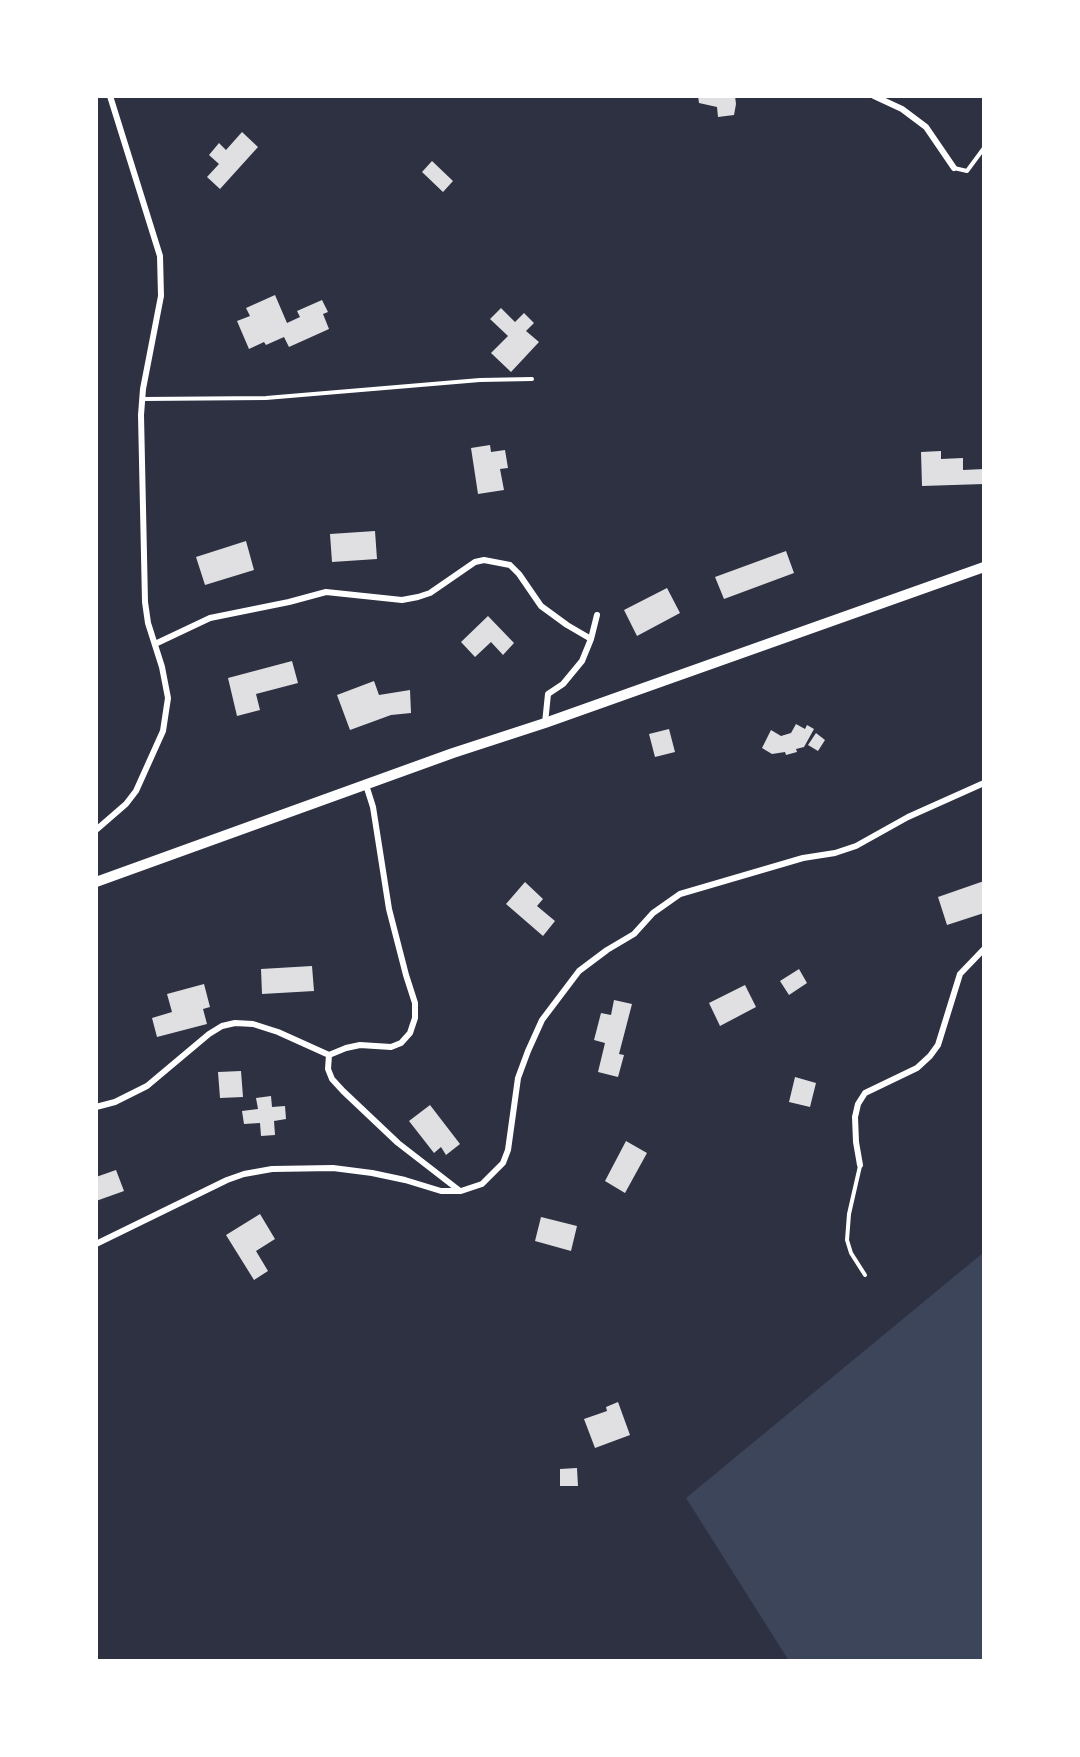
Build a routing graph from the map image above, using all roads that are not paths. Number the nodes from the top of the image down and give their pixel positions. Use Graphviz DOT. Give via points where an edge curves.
graph roads {
  1 [pos="110,96"];
  2 [pos="874,96"];
  3 [pos="984,148"];
  4 [pos="954,168"];
  5 [pos="532,379"];
  6 [pos="142,399"];
  7 [pos="984,567"];
  8 [pos="597,615"];
  9 [pos="591,639"];
  10 [pos="155,644"];
  11 [pos="545,723"];
  12 [pos="984,783"];
  13 [pos="366,784"];
  14 [pos="96,830"];
  15 [pos="96,882"];
  16 [pos="984,950"];
  17 [pos="329,1054"];
  18 [pos="96,1107"];
  19 [pos="860,1165"];
  20 [pos="461,1191"];
  21 [pos="96,1244"];
  22 [pos="865,1275"];
  1 -- 6 [label="street" via="160,256 161,296"];
  2 -- 4 [label="street" via="902,109 926,127"];
  3 -- 4 [label="lane" via="967,171"];
  5 -- 6 [label="lane" via="266,398"];
  6 -- 10 [label="street" via="145,602"];
  7 -- 11 [label="street"];
  8 -- 9 [label="street"];
  9 -- 10 [label="street" via="541,606 510,565 484,560 418,597 402,600 326,592 210,618"];
  9 -- 11 [label="street" via="574,673 548,694"];
  10 -- 14 [label="street" via="168,698 163,731 136,791"];
  11 -- 13 [label="street"];
  12 -- 20 [label="street" via="908,817 856,846 680,894 653,913 634,934 579,971 542,1020 518,1078 512,1132 503,1163 483,1184"];
  13 -- 15 [label="street"];
  13 -- 17 [label="street" via="374,807 389,909 415,1003 415,1018 401,1043 391,1047 360,1045"];
  16 -- 19 [label="street" via="960,974 938,1045 930,1056 917,1068 865,1093 858,1104 855,1117"];
  17 -- 18 [label="street" via="278,1032 235,1023 209,1034 147,1086"];
  17 -- 20 [label="street" via="328,1069 343,1091 398,1143"];
  19 -- 22 [label="lane" via="847,1240"];
  20 -- 21 [label="street" via="441,1191 333,1168 272,1168 227,1180"];
}
